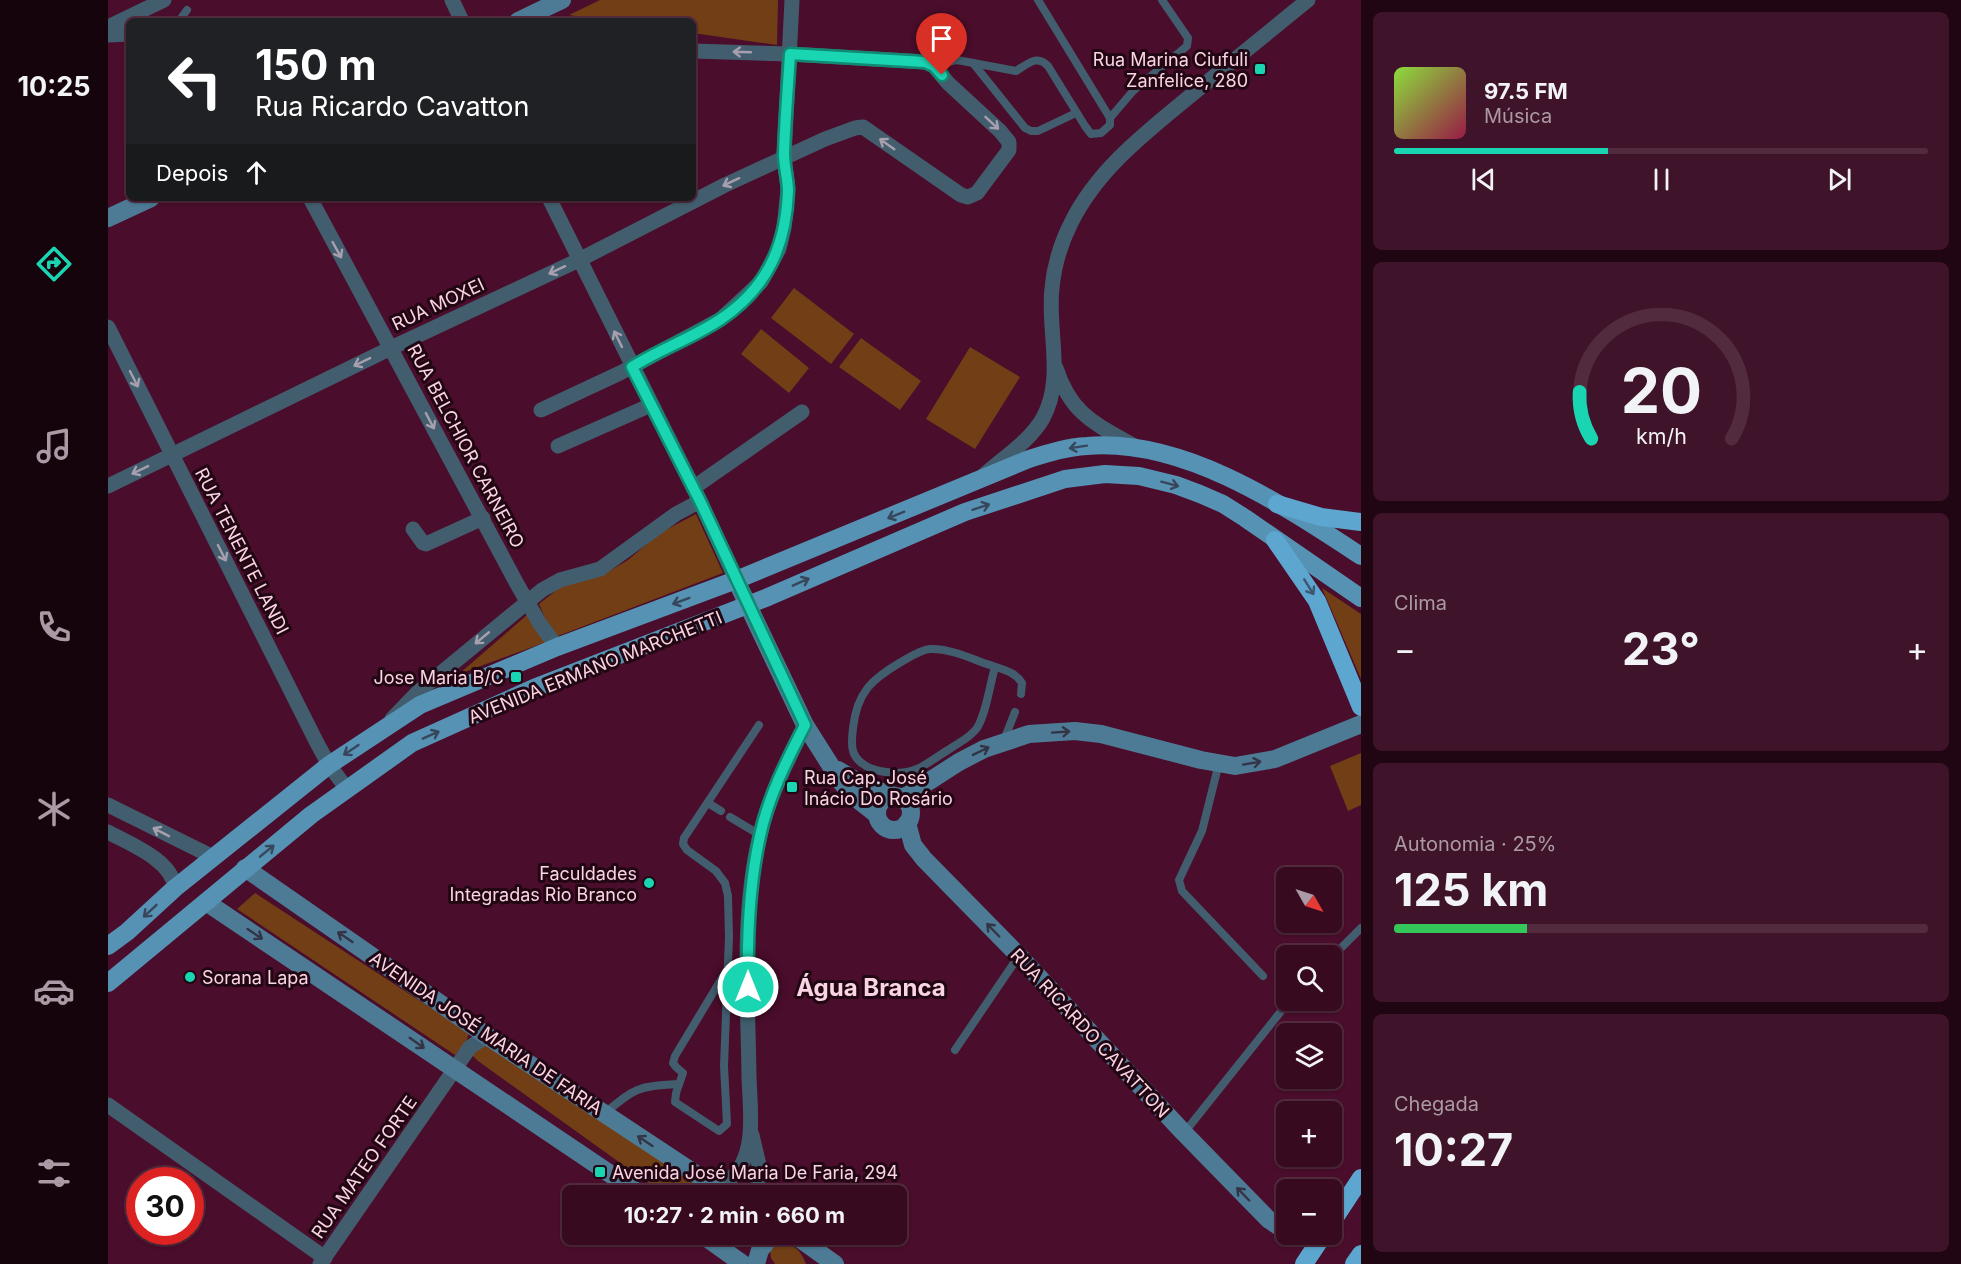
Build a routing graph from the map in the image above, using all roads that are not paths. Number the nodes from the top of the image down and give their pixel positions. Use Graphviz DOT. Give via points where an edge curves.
graph roads {
  1 [pos="164,0"];
  2 [pos="452,0"];
  3 [pos="562,0"];
  4 [pos="792,0"];
  5 [pos="1162,0"];
  6 [pos="1041,1"];
  7 [pos="1302,2"];
  8 [pos="187,10"];
  9 [pos="126,18"];
  10 [pos="127,18"];
  11 [pos="181,18"];
  12 [pos="461,18"];
  13 [pos="526,18"];
  14 [pos="108,27"];
  15 [pos="126,34"];
  16 [pos="108,35"];
  17 [pos="696,51"];
  18 [pos="790,54"];
  19 [pos="973,63"];
  20 [pos="934,66"];
  21 [pos="1076,114"];
  22 [pos="1110,118"];
  23 [pos="784,158"];
  24 [pos="696,200"];
  25 [pos="145,201"];
  26 [pos="312,201"];
  27 [pos="550,201"];
  28 [pos="694,201"];
  29 [pos="108,218"];
  30 [pos="579,260"];
  31 [pos="108,327"];
  32 [pos="391,348"];
  33 [pos="1054,362"];
  34 [pos="632,367"];
  35 [pos="651,405"];
  36 [pos="540,410"];
  37 [pos="802,412"];
  38 [pos="558,446"];
  39 [pos="1137,448"];
  40 [pos="173,455"];
  41 [pos="977,482"];
  42 [pos="108,486"];
  43 [pos="696,495"];
  44 [pos="1277,504"];
  45 [pos="483,518"];
  46 [pos="1361,522"];
  47 [pos="413,529"];
  48 [pos="1275,540"];
  49 [pos="1361,556"];
  50 [pos="736,580"];
  51 [pos="1361,598"];
  52 [pos="528,601"];
  53 [pos="747,605"];
  54 [pos="557,647"];
  55 [pos="995,667"];
  56 [pos="1021,694"];
  57 [pos="1361,706"];
  58 [pos="1015,712"];
  59 [pos="1361,724"];
  60 [pos="759,725"];
  61 [pos="805,725"];
  62 [pos="382,729"];
  63 [pos="1004,741"];
  64 [pos="959,762"];
  65 [pos="1219,763"];
  66 [pos="830,764"];
  67 [pos="329,765"];
  68 [pos="347,789"];
  69 [pos="898,796"];
  70 [pos="708,803"];
  71 [pos="108,805"];
  72 [pos="721,811"];
  73 [pos="876,814"];
  74 [pos="730,817"];
  75 [pos="909,819"];
  76 [pos="108,832"];
  77 [pos="760,835"];
  78 [pos="213,857"];
  79 [pos="245,868"];
  80 [pos="175,888"];
  81 [pos="206,902"];
  82 [pos="1361,928"];
  83 [pos="127,932"];
  84 [pos="108,946"];
  85 [pos="1342,947"];
  86 [pos="108,952"];
  87 [pos="1019,956"];
  88 [pos="728,968"];
  89 [pos="117,971"];
  90 [pos="1263,976"];
  91 [pos="108,983"];
  92 [pos="1281,1011"];
  93 [pos="487,1036"];
  94 [pos="955,1050"];
  95 [pos="456,1069"];
  96 [pos="474,1081"];
  97 [pos="679,1084"];
  98 [pos="440,1092"];
  99 [pos="108,1105"];
  100 [pos="604,1114"];
  101 [pos="750,1129"];
  102 [pos="1184,1133"];
  103 [pos="1361,1178"];
  104 [pos="705,1181"];
  105 [pos="627,1185"];
  106 [pos="711,1185"];
  107 [pos="758,1185"];
  108 [pos="1342,1207"];
  109 [pos="1276,1224"];
  110 [pos="716,1245"];
  111 [pos="764,1245"];
  112 [pos="803,1245"];
  113 [pos="1317,1245"];
  114 [pos="1361,1254"];
  115 [pos="814,1257"];
  116 [pos="323,1261"];
  117 [pos="743,1264"];
  118 [pos="756,1264"];
  119 [pos="835,1264"];
  120 [pos="1304,1264"];
  121 [pos="1354,1264"];
  1 -- 10 [label="street"];
  2 -- 12 [label="street"];
  3 -- 13 [label="street"];
  4 -- 18 [label="street"];
  5 -- 22 [label="lane" via="1188,38 1187,46 1132,91"];
  6 -- 22 [label="lane"];
  7 -- 33 [label="street" via="1135,142 1107,170 1088,197 1071,222 1057,258 1052,289"];
  8 -- 11 [label="lane"];
  9 -- 14 [label="street"];
  15 -- 16 [label="street"];
  18 -- 17 [label="street, one-way"];
  18 -- 20 [label="street" via="925,62"];
  18 -- 23 [label="street"];
  19 -- 20 [label="lane" via="957,60"];
  19 -- 21 [label="lane" via="1016,71 1035,59 1041,60"];
  19 -- 21 [label="lane" via="1031,131"];
  20 -- 23 [label="street, RUA MOXEI, one-way" via="1009,141 1008,153 977,193 961,195 863,128 825,139"];
  21 -- 22 [label="lane" via="1095,135 1108,128"];
  23 -- 24 [label="street, RUA MOXEI, one-way"];
  23 -- 34 [label="street" via="788,189 784,228 779,249 761,282 721,319"];
  25 -- 29 [label="street"];
  26 -- 32 [label="street, RUA BELCHIOR CARNEIRO, one-way"];
  27 -- 30 [label="street"];
  28 -- 30 [label="street, RUA MOXEI, one-way"];
  30 -- 32 [label="street, RUA MOXEI, one-way"];
  34 -- 30 [label="street, one-way"];
  31 -- 40 [label="street, RUA TENENTE LANDI, one-way"];
  32 -- 40 [label="street, RUA MOXEI, one-way"];
  32 -- 45 [label="street, RUA BELCHIOR CARNEIRO, one-way"];
  33 -- 39 [label="street" via="1062,387 1081,411 1092,422"];
  33 -- 41 [label="street" via="1051,396 1043,417 1027,438"];
  34 -- 35 [label="street"];
  34 -- 36 [label="street"];
  35 -- 38 [label="street"];
  35 -- 43 [label="street"];
  37 -- 43 [label="street"];
  39 -- 41 [label="main road, AVENIDA ERMANO MARCHETTI, one-way" via="1087,446 1057,451"];
  39 -- 44 [label="main road, AVENIDA ERMANO MARCHETTI" via="1199,463"];
  40 -- 42 [label="street, RUA MOXEI, one-way"];
  40 -- 67 [label="street, RUA TENENTE LANDI, one-way"];
  41 -- 50 [label="main road, AVENIDA ERMANO MARCHETTI, one-way"];
  43 -- 50 [label="street"];
  43 -- 52 [label="street" via="618,558 600,569 560,580"];
  44 -- 46 [label="highway" via="1321,517"];
  44 -- 49 [label="main road, AVENIDA ERMANO MARCHETTI"];
  45 -- 47 [label="street" via="426,544"];
  45 -- 52 [label="street, RUA BELCHIOR CARNEIRO"];
  48 -- 51 [label="main road, AVENIDA ERMANO MARCHETTI"];
  53 -- 48 [label="main road, AVENIDA ERMANO MARCHETTI, one-way" via="965,512 1065,479 1105,474 1139,476 1200,494 1223,504"];
  48 -- 57 [label="highway, one-way" via="1317,601"];
  50 -- 53 [label="street"];
  50 -- 54 [label="main road, AVENIDA ERMANO MARCHETTI, one-way"];
  52 -- 54 [label="street, RUA BELCHIOR CARNEIRO"];
  52 -- 62 [label="street, one-way" via="418,692"];
  53 -- 61 [label="street"];
  68 -- 53 [label="main road, AVENIDA ERMANO MARCHETTI, one-way" via="433,734 534,688"];
  54 -- 62 [label="main road, AVENIDA ERMANO MARCHETTI" via="420,705"];
  55 -- 55 [label="lane" via="930,649 878,676 862,696 854,723 853,752 877,770 902,773 917,769 978,727"];
  55 -- 56 [label="lane" via="1018,676"];
  58 -- 63 [label="lane"];
  65 -- 59 [label="street, one-way" via="1234,766 1275,759"];
  60 -- 70 [label="lane"];
  61 -- 66 [label="street"];
  61 -- 77 [label="street" via="771,798"];
  62 -- 67 [label="main road, AVENIDA ERMANO MARCHETTI, one-way"];
  64 -- 63 [label="street, one-way"];
  63 -- 65 [label="street, one-way" via="1029,734 1075,731"];
  64 -- 69 [label="street"];
  64 -- 75 [label="street"];
  65 -- 90 [label="lane" via="1202,831 1179,880 1182,891"];
  66 -- 69 [label="street" via="867,787"];
  66 -- 73 [label="street" via="853,796"];
  67 -- 68 [label="street, RUA TENENTE LANDI"];
  67 -- 78 [label="main road, AVENIDA ERMANO MARCHETTI"];
  79 -- 68 [label="main road, AVENIDA ERMANO MARCHETTI, one-way"];
  69 -- 73 [label="street" via="882,799"];
  69 -- 75 [label="street" via="909,805"];
  70 -- 72 [label="lane"];
  70 -- 88 [label="lane" via="683,844 725,883"];
  78 -- 71 [label="street, one-way"];
  73 -- 75 [label="street" via="881,825 898,830"];
  74 -- 77 [label="lane"];
  87 -- 75 [label="street, RUA RICARDO CAVATTON, one-way" via="924,859 914,845"];
  76 -- 80 [label="street" via="162,865 172,876"];
  77 -- 101 [label="street" via="750,898 748,952"];
  78 -- 80 [label="main road, AVENIDA ERMANO MARCHETTI"];
  79 -- 81 [label="main road, AVENIDA ERMANO MARCHETTI"];
  93 -- 79 [label="street, AVENIDA JOSÉ MARIA DE FARIA, one-way"];
  80 -- 83 [label="main road, AVENIDA ERMANO MARCHETTI, one-way"];
  81 -- 89 [label="main road, AVENIDA ERMANO MARCHETTI"];
  81 -- 95 [label="street, one-way"];
  82 -- 85 [label="lane"];
  83 -- 84 [label="main road, AVENIDA ERMANO MARCHETTI"];
  83 -- 86 [label="lane"];
  87 -- 94 [label="lane"];
  87 -- 102 [label="street, RUA RICARDO CAVATTON"];
  88 -- 97 [label="lane" via="675,1056 673,1063 683,1073"];
  88 -- 97 [label="lane" via="725,1128 716,1131 680,1107 675,1102"];
  89 -- 91 [label="main road, AVENIDA ERMANO MARCHETTI"];
  92 -- 102 [label="lane"];
  93 -- 95 [label="street, RUA MATEO FORTE" via="470,1047"];
  93 -- 100 [label="street, AVENIDA JOSÉ MARIA DE FARIA"];
  95 -- 96 [label="street"];
  95 -- 98 [label="street, RUA MATEO FORTE"];
  96 -- 98 [label="street, RUA MATEO FORTE"];
  96 -- 105 [label="street"];
  97 -- 100 [label="lane" via="630,1092"];
  98 -- 116 [label="street, RUA MATEO FORTE"];
  99 -- 116 [label="street"];
  104 -- 100 [label="street, AVENIDA JOSÉ MARIA DE FARIA, one-way"];
  101 -- 104 [label="street" via="745,1159 736,1174 722,1182"];
  101 -- 107 [label="street" via="759,1165"];
  109 -- 102 [label="street, RUA RICARDO CAVATTON, one-way"];
  103 -- 108 [label="highway"];
  104 -- 106 [label="street, AVENIDA JOSÉ MARIA DE FARIA"];
  110 -- 117 [label="street"];
  111 -- 118 [label="street"];
  112 -- 115 [label="street"];
  113 -- 120 [label="highway"];
  114 -- 121 [label="highway"];
  115 -- 119 [label="street"];
}
